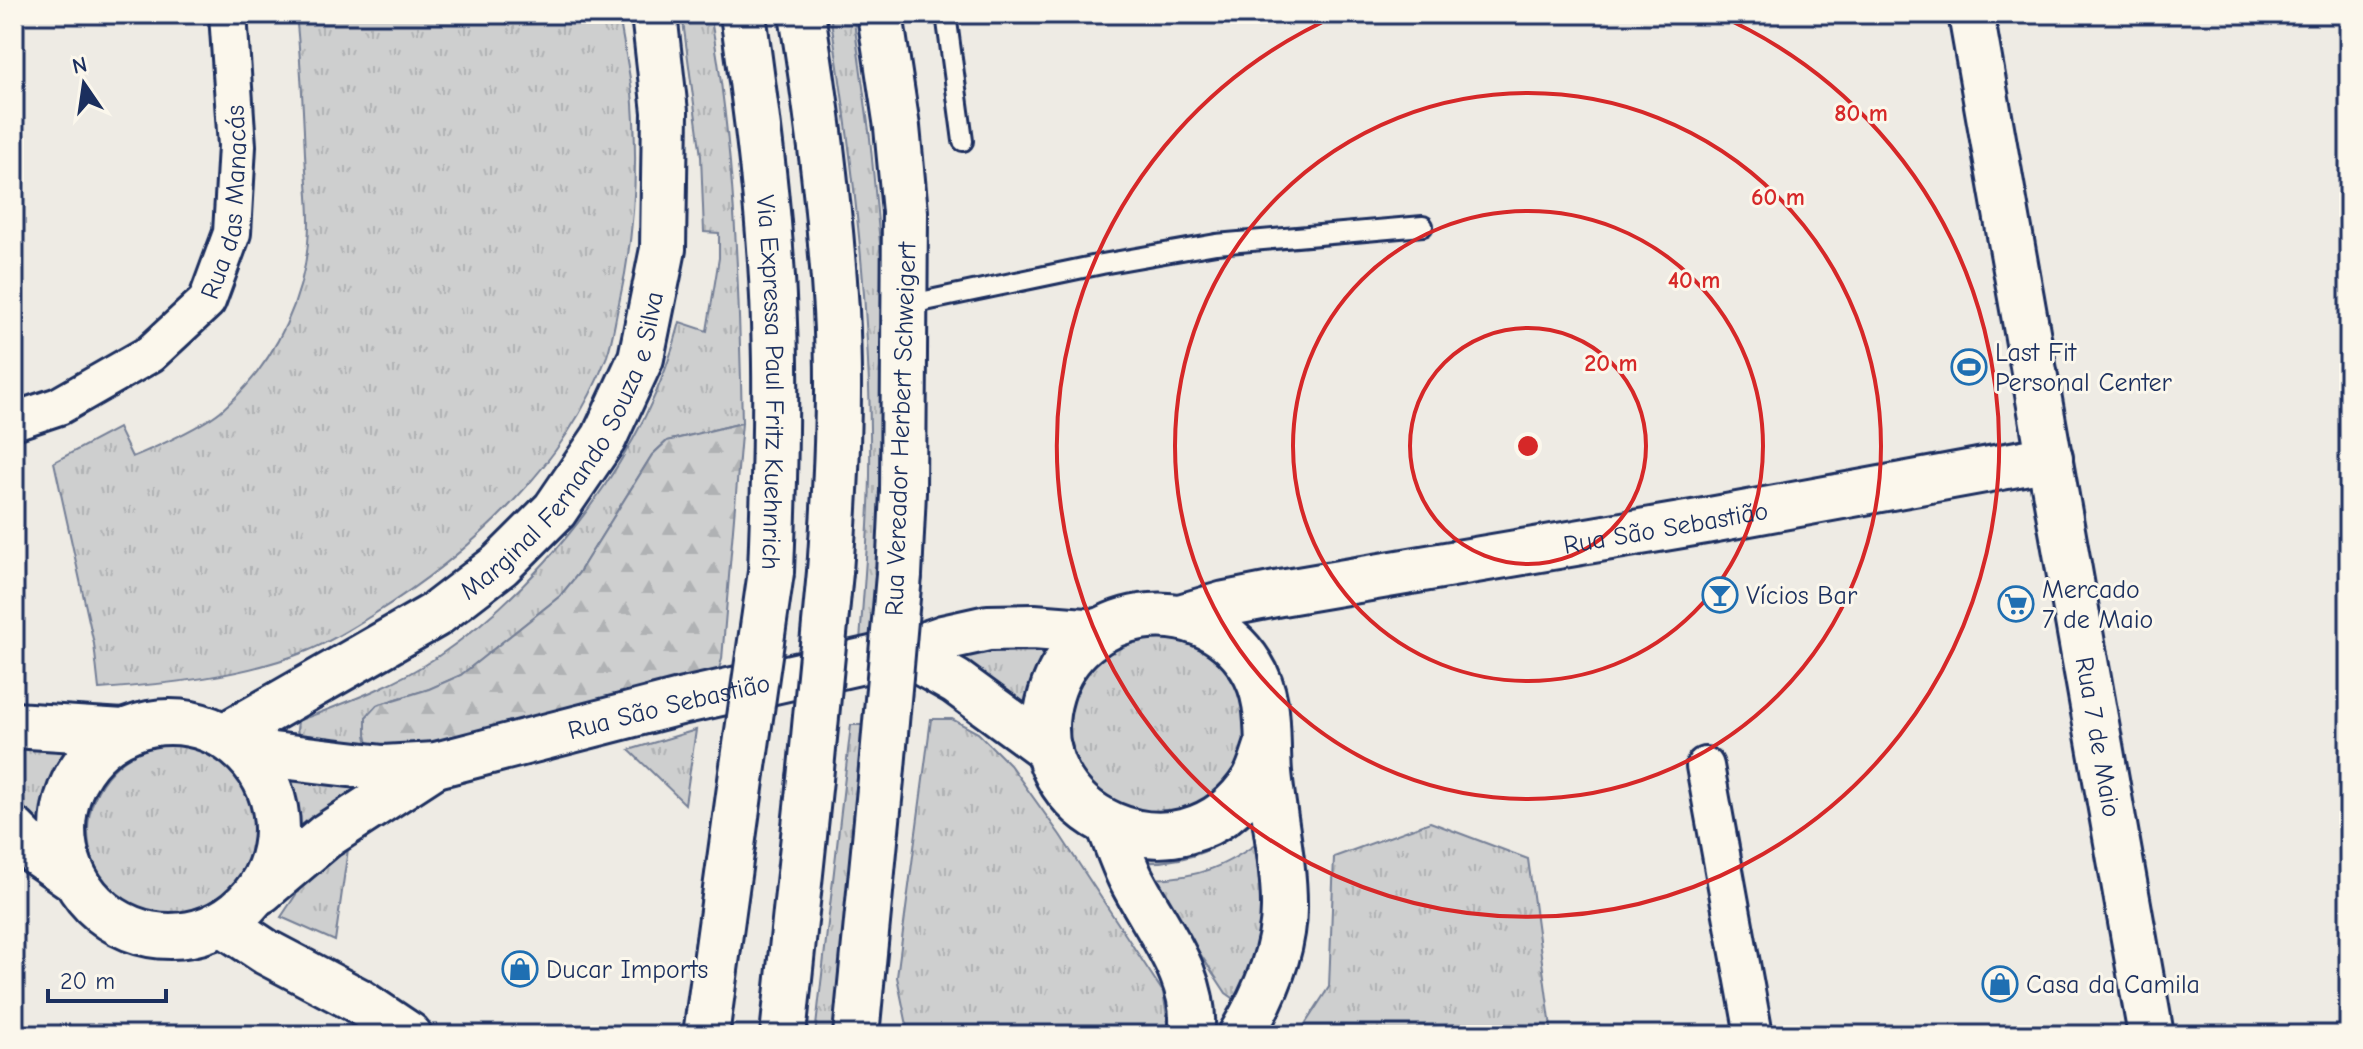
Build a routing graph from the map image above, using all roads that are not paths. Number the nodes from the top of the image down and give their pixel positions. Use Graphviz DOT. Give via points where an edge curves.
graph roads {
  1 [pos="228,14"];
  2 [pos="654,14"];
  3 [pos="743,14"];
  4 [pos="802,14"];
  5 [pos="880,14"];
  6 [pos="946,14"];
  7 [pos="1971,14"];
  8 [pos="963,141"];
  9 [pos="1423,226"];
  10 [pos="906,305"];
  11 [pos="14,421"];
  12 [pos="2050,458"];
  13 [pos="1281,593"];
  14 [pos="1180,617"];
  15 [pos="1098,632"];
  16 [pos="903,652"];
  17 [pos="1250,664"];
  18 [pos="14,725"];
  19 [pos="123,732"];
  20 [pos="236,745"];
  21 [pos="1267,746"];
  22 [pos="1049,750"];
  23 [pos="436,765"];
  24 [pos="1705,766"];
  25 [pos="1109,825"];
  26 [pos="14,830"];
  27 [pos="74,879"];
  28 [pos="256,895"];
  29 [pos="222,923"];
  30 [pos="863,1023"];
  31 [pos="409,1035"];
  32 [pos="706,1035"];
  33 [pos="783,1035"];
  34 [pos="1191,1035"];
  35 [pos="1241,1035"];
  36 [pos="1754,1035"];
  37 [pos="2151,1035"];
  1 -- 11 [label="street, Rua das Manacás" via="237,146 232,233 207,301 150,354 59,406"];
  2 -- 20 [label="street, Marginal Fernando Souza e Silva" via="665,112 663,249 641,358 604,438 555,510 500,565 435,615"];
  3 -- 32 [label="street, Via Expressa Paul Fritz Kuehnrich, bridge" via="774,321 775,465 771,572"];
  4 -- 33 [label="street, bridge" via="822,138 836,312 838,449"];
  5 -- 10 [label="street, Rua Vereador Herbert Schweigert" via="899,141"];
  6 -- 8 [label="lane"];
  7 -- 12 [label="street, Rua 7 de Maio"];
  9 -- 10 [label="lane" via="1216,244"];
  10 -- 30 [label="street, Rua Vereador Herbert Schweigert, bridge" via="899,575"];
  12 -- 13 [label="street, Rua São Sebastião"];
  12 -- 37 [label="street, Rua 7 de Maio"];
  13 -- 14 [label="street, Rua São Sebastião"];
  13 -- 17 [label="street" via="1256,628"];
  14 -- 15 [label="street" via="1129,618"];
  14 -- 17 [label="street" via="1220,633"];
  15 -- 16 [label="street, Rua São Sebastião" via="988,628"];
  15 -- 22 [label="street" via="1077,649 1050,696"];
  16 -- 22 [label="street" via="956,682"];
  16 -- 23 [label="street, Rua São Sebastião"];
  17 -- 21 [label="street" via="1263,689"];
  18 -- 19 [label="street"];
  19 -- 20 [label="street" via="156,722 191,723"];
  19 -- 27 [label="street" via="80,769 68,795 62,823"];
  20 -- 23 [label="street, Rua São Sebastião" via="273,755 383,768"];
  20 -- 28 [label="street" via="267,780 276,808 278,839 271,868"];
  21 -- 25 [label="street" via="1256,778 1235,805 1208,824 1175,834 1141,835"];
  21 -- 35 [label="street" via="1285,908 1275,961"];
  22 -- 25 [label="street" via="1068,789"];
  23 -- 28 [label="street, Rua São Sebastião" via="326,836"];
  24 -- 36 [label="street"];
  25 -- 34 [label="street" via="1129,876 1184,978 1194,1016"];
  26 -- 27 [label="street"];
  27 -- 29 [label="street" via="90,902 138,932 166,937 195,934"];
  28 -- 29 [label="street"];
  29 -- 31 [label="street"];
}
